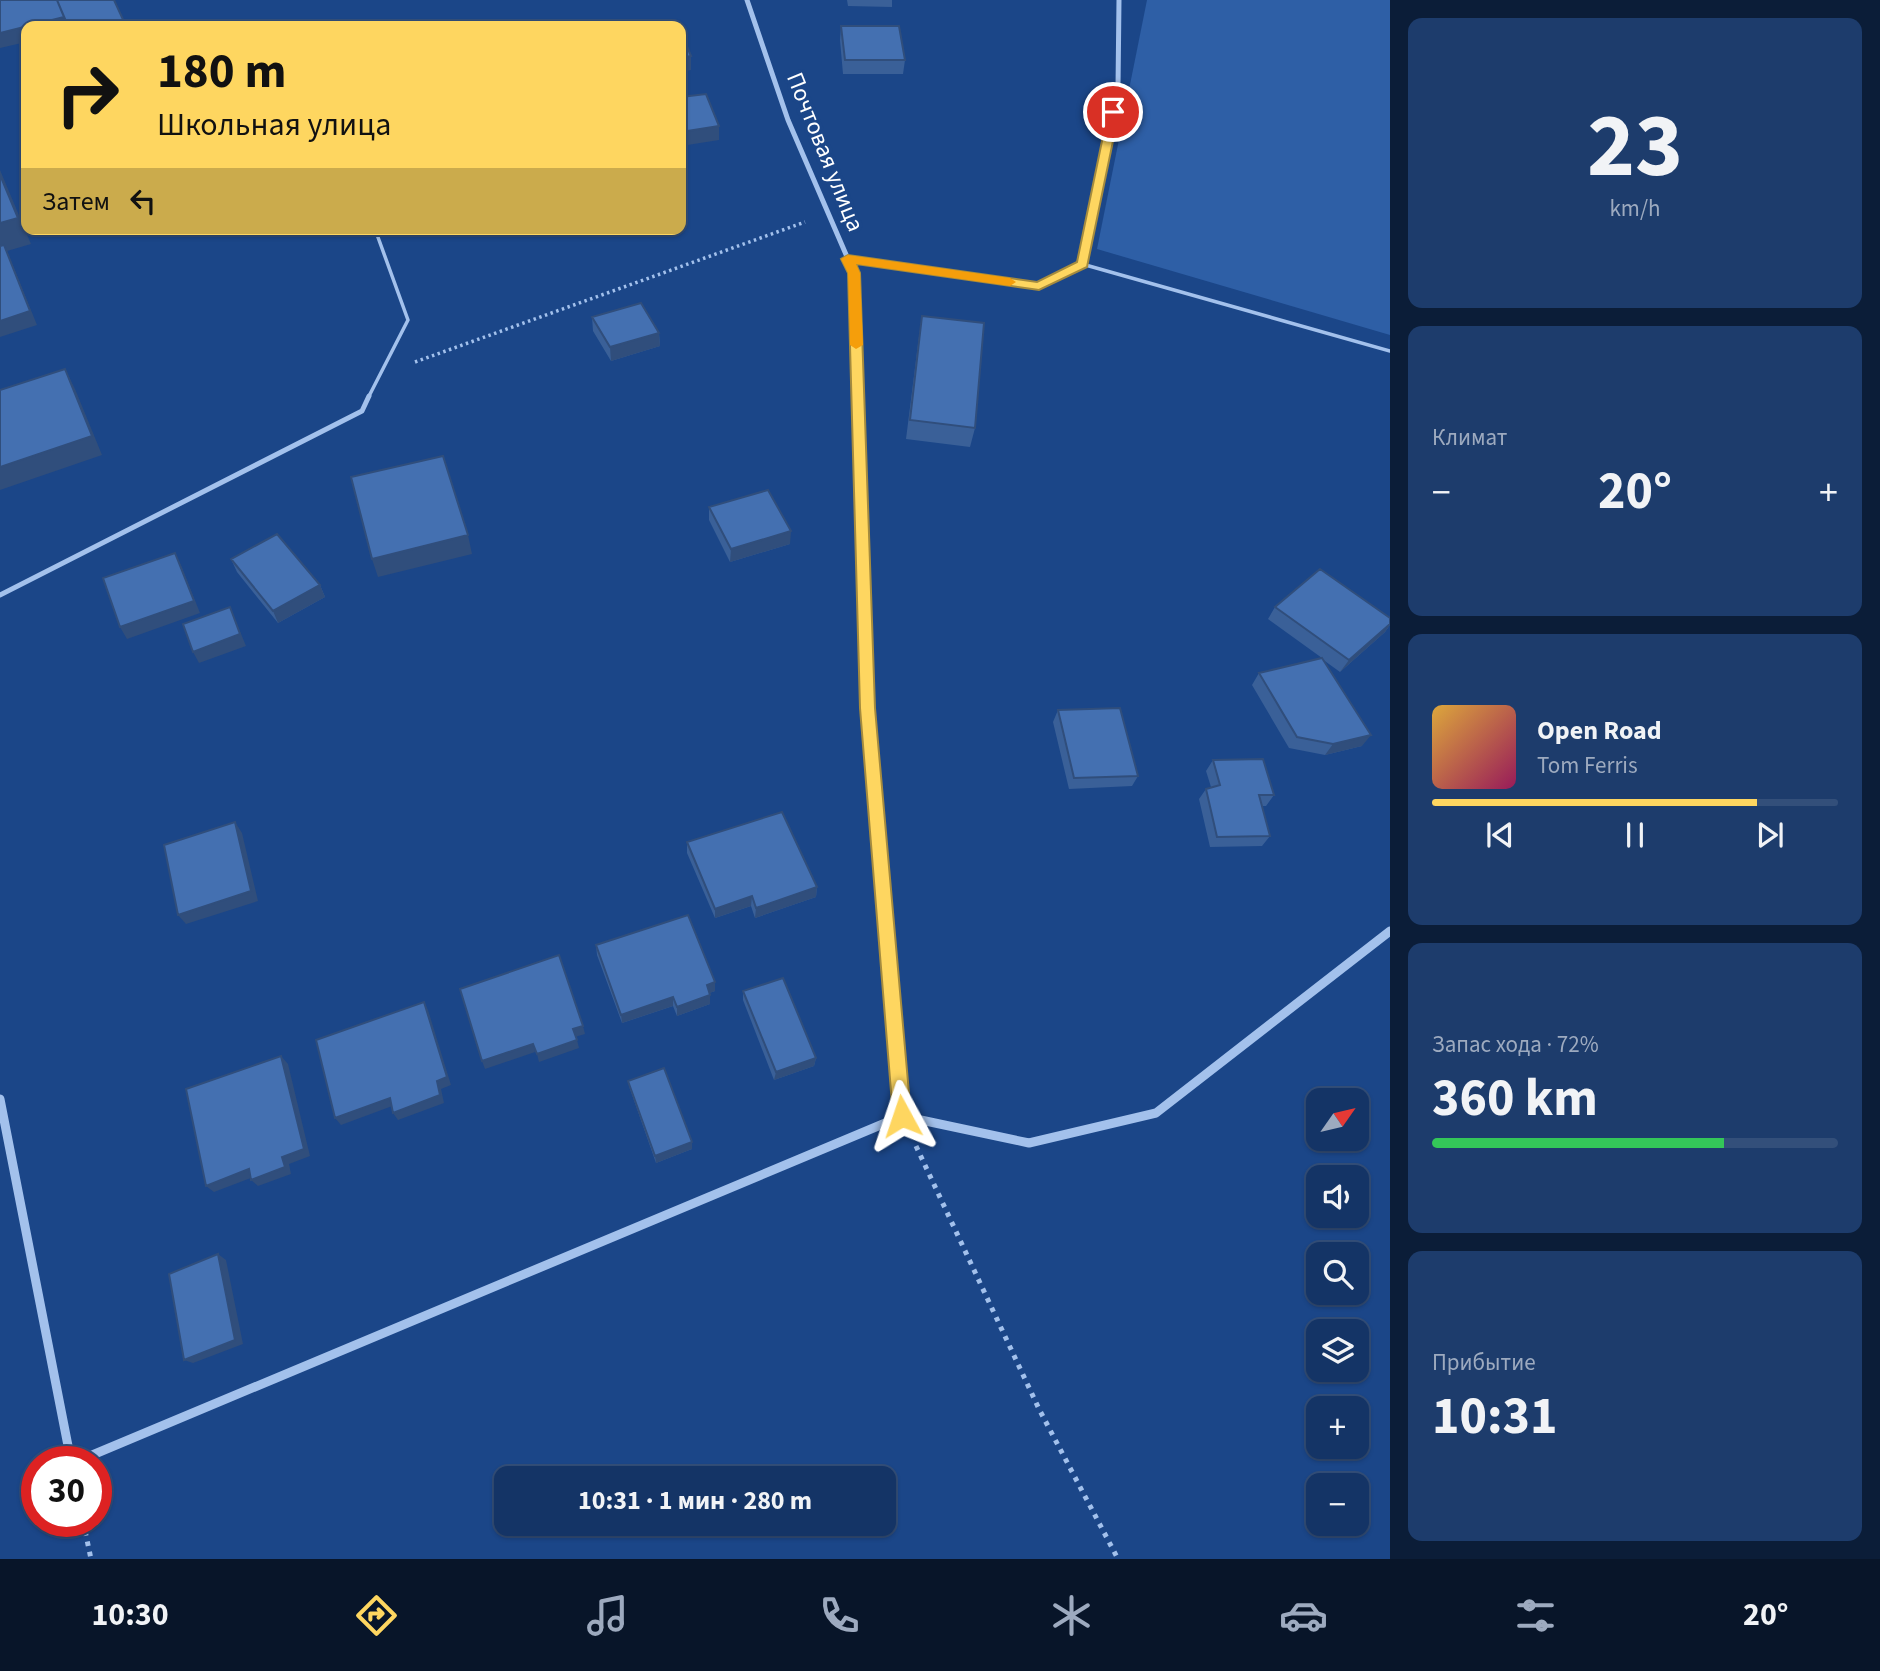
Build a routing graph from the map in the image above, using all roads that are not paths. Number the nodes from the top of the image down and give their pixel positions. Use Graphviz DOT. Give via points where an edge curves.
graph roads {
  1 [pos="747,0"];
  2 [pos="1119,0"];
  3 [pos="377,235"];
  4 [pos="848,259"];
  5 [pos="1082,264"];
  6 [pos="1390,351"];
  7 [pos="0,595"];
  8 [pos="1390,931"];
  9 [pos="0,1099"];
  10 [pos="902,1116"];
  11 [pos="68,1446"];
  12 [pos="112,1447"];
  1 -- 4 [label="street, Почтовая улица" via="788,120"];
  2 -- 5 [label="street" via="1118,87"];
  3 -- 7 [label="lane" via="408,320 362,411"];
  4 -- 5 [label="street" via="1039,286"];
  4 -- 10 [label="street, Почтовая улица" via="854,273 867,708"];
  5 -- 6 [label="lane"];
  8 -- 10 [label="street" via="1157,1113 1029,1143"];
  9 -- 11 [label="street"];
  10 -- 12 [label="street"];
}
